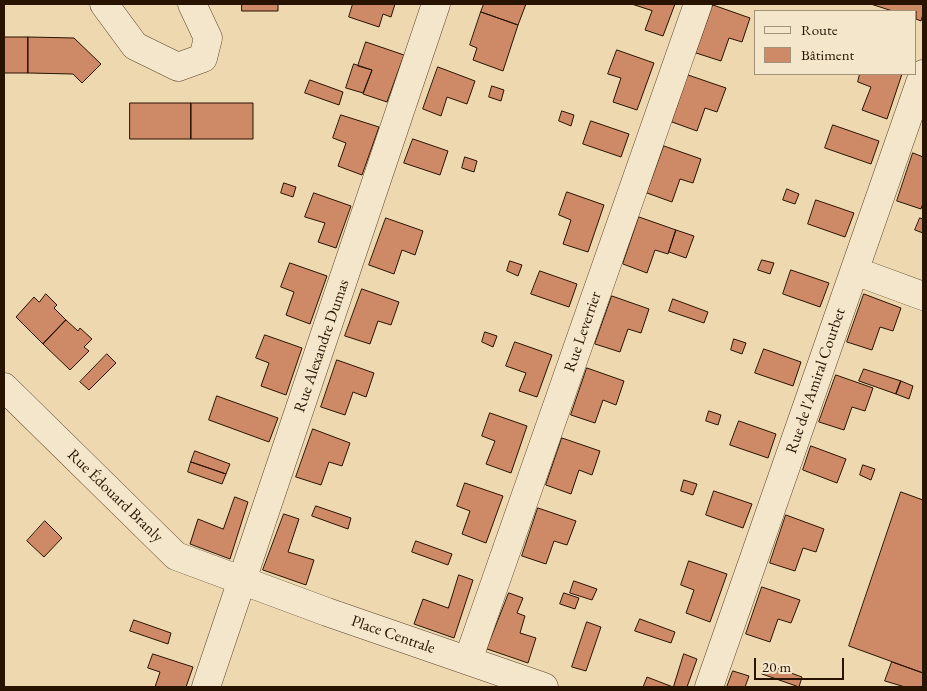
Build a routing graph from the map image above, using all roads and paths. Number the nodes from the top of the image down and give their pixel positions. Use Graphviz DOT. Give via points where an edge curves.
graph roads {
  1 [pos="104,4"];
  2 [pos="192,4"];
  3 [pos="436,4"];
  4 [pos="698,4"];
  5 [pos="923,74"];
  6 [pos="855,271"];
  7 [pos="923,296"];
  8 [pos="4,387"];
  9 [pos="243,580"];
  10 [pos="468,660"];
  11 [pos="206,687"];
  12 [pos="544,687"];
  13 [pos="709,687"];
  1 -- 2 [label="street" via="135,46 178,67 203,58 208,38"];
  3 -- 9 [label="street, Rue Alexandre Dumas"];
  4 -- 10 [label="street, Rue Leverrier"];
  5 -- 6 [label="street, Rue de l'Amiral Courbet"];
  6 -- 7 [label="street"];
  6 -- 13 [label="street, Rue de l'Amiral Courbet"];
  8 -- 9 [label="street, Rue Édouard Branly" via="176,556"];
  9 -- 10 [label="street, Place Centrale"];
  9 -- 11 [label="street, Rue Alexandre Dumas"];
  10 -- 12 [label="street, Place Centrale"];
}
